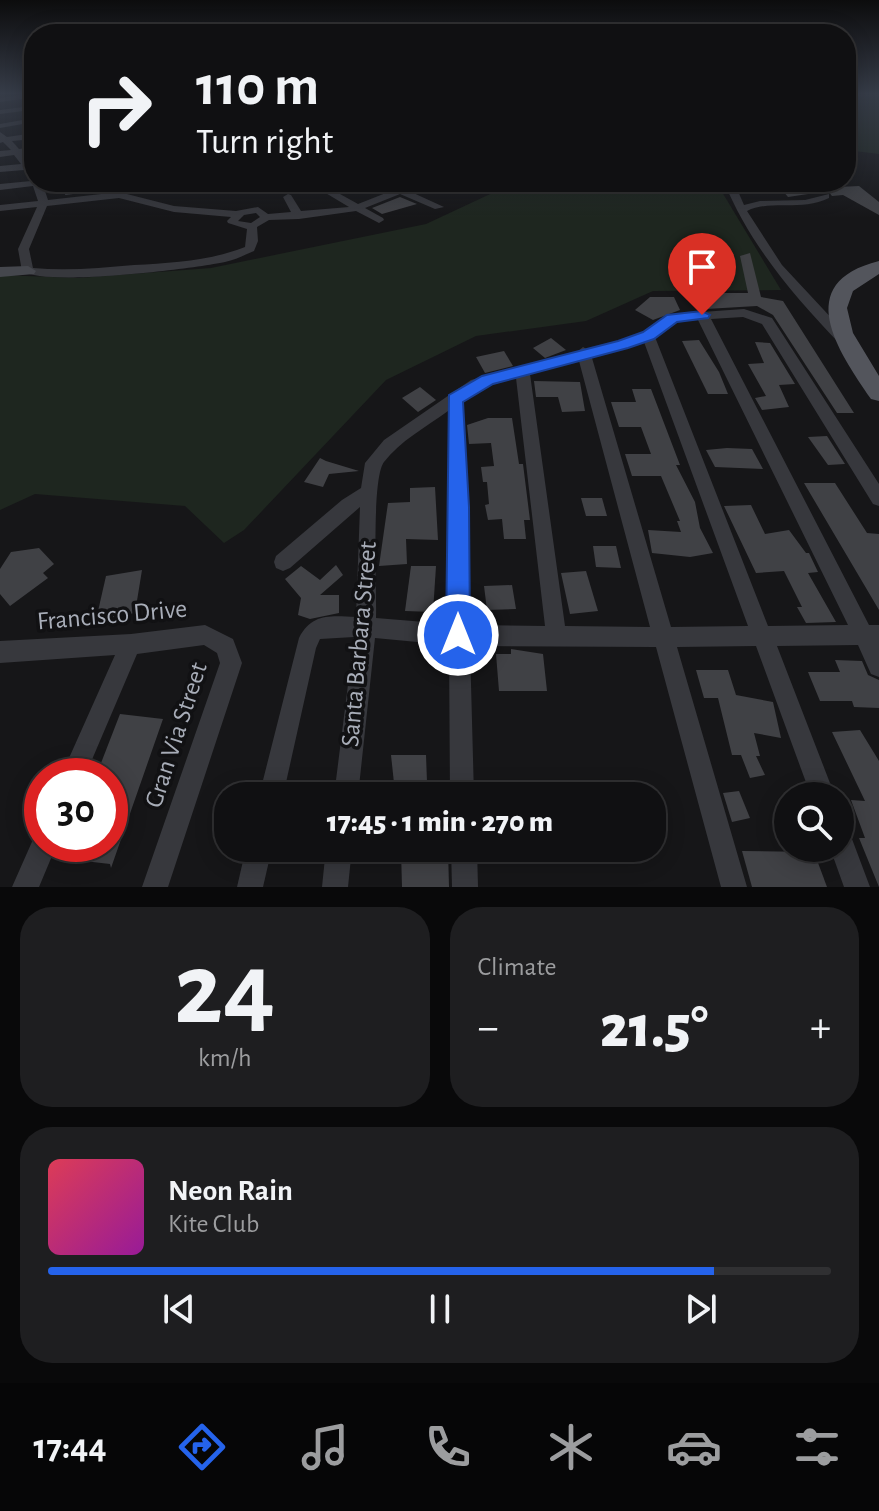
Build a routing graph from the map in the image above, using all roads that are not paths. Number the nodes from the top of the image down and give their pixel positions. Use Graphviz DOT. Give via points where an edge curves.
graph roads {
  1 [pos="24,137"];
  2 [pos="2,138"];
  3 [pos="24,151"];
  4 [pos="19,152"];
  5 [pos="0,154"];
  6 [pos="24,159"];
  7 [pos="24,167"];
  8 [pos="0,169"];
  9 [pos="24,185"];
  10 [pos="0,187"];
  11 [pos="38,192"];
  12 [pos="332,192"];
  13 [pos="401,192"];
  14 [pos="410,192"];
  15 [pos="734,192"];
  16 [pos="826,196"];
  17 [pos="288,197"];
  18 [pos="43,203"];
  19 [pos="361,207"];
  20 [pos="439,207"];
  21 [pos="0,208"];
  22 [pos="742,210"];
  23 [pos="237,214"];
  24 [pos="304,216"];
  25 [pos="266,217"];
  26 [pos="379,220"];
  27 [pos="252,226"];
  28 [pos="311,230"];
  29 [pos="879,267"];
  30 [pos="28,271"];
  31 [pos="0,272"];
  32 [pos="702,315"];
  33 [pos="648,336"];
  34 [pos="846,342"];
  35 [pos="583,352"];
  36 [pos="523,373"];
  37 [pos="879,393"];
  38 [pos="455,399"];
  39 [pos="369,492"];
  40 [pos="879,499"];
  41 [pos="283,562"];
  42 [pos="366,627"];
  43 [pos="763,634"];
  44 [pos="458,635"];
  45 [pos="556,635"];
  46 [pos="871,635"];
  47 [pos="664,638"];
  48 [pos="131,644"];
  49 [pos="226,646"];
  50 [pos="0,652"];
  51 [pos="879,666"];
  52 [pos="81,758"];
  53 [pos="274,782"];
  54 [pos="348,782"];
  55 [pos="462,782"];
  56 [pos="818,782"];
  57 [pos="36,862"];
  58 [pos="256,862"];
  59 [pos="338,862"];
  60 [pos="464,862"];
  61 [pos="848,862"];
  62 [pos="25,887"];
  63 [pos="155,887"];
  64 [pos="250,887"];
  65 [pos="335,887"];
  66 [pos="465,887"];
  67 [pos="734,887"];
  68 [pos="857,887"];
  1 -- 2 [label="street"];
  2 -- 4 [label="street"];
  3 -- 4 [label="street"];
  4 -- 5 [label="street"];
  4 -- 6 [label="street"];
  7 -- 8 [label="street"];
  9 -- 10 [label="street"];
  11 -- 18 [label="street"];
  12 -- 19 [label="street"];
  13 -- 19 [label="street"];
  14 -- 20 [label="street"];
  15 -- 22 [label="street"];
  16 -- 22 [label="street" via="808,205 753,205"];
  17 -- 24 [label="street"];
  18 -- 21 [label="street"];
  18 -- 23 [label="street" via="119,195 174,209"];
  18 -- 30 [label="street" via="24,240"];
  19 -- 24 [label="street"];
  19 -- 26 [label="street"];
  22 -- 34 [label="street" via="777,262"];
  23 -- 25 [label="street" via="258,210"];
  23 -- 27 [label="street" via="233,223"];
  24 -- 25 [label="street"];
  24 -- 28 [label="street"];
  25 -- 27 [label="street"];
  27 -- 30 [label="street" via="250,249 211,261 72,274"];
  29 -- 34 [label="main road" via="839,297 838,320"];
  30 -- 31 [label="street"];
  32 -- 33 [label="street, Santa Barbara Street" via="673,318"];
  32 -- 40 [label="street, Santa Barbara Street" via="752,314 767,321"];
  32 -- 46 [label="street"];
  33 -- 35 [label="street, Santa Barbara Street"];
  33 -- 43 [label="street"];
  34 -- 37 [label="main road"];
  35 -- 36 [label="street, Santa Barbara Street"];
  35 -- 47 [label="street"];
  36 -- 38 [label="street, Santa Barbara Street" via="487,380"];
  36 -- 45 [label="street"];
  38 -- 39 [label="street, Santa Barbara Street" via="390,444 373,463"];
  38 -- 44 [label="street"];
  39 -- 41 [label="street"];
  39 -- 42 [label="street, Santa Barbara Street"];
  42 -- 44 [label="street"];
  42 -- 53 [label="street" via="321,629 309,635"];
  42 -- 54 [label="street, Santa Barbara Street"];
  43 -- 46 [label="street"];
  43 -- 47 [label="street"];
  43 -- 56 [label="street"];
  44 -- 45 [label="street"];
  44 -- 55 [label="street"];
  45 -- 47 [label="street"];
  46 -- 51 [label="street"];
  47 -- 67 [label="street"];
  48 -- 49 [label="street, Francisco Drive" via="205,635"];
  48 -- 50 [label="street, Francisco Drive"];
  48 -- 52 [label="street"];
  49 -- 63 [label="street, Gran Via Street" via="231,663"];
  57 -- 62 [label="street"];
  58 -- 64 [label="street"];
  59 -- 65 [label="street"];
  60 -- 66 [label="street"];
  61 -- 68 [label="street"];
}
